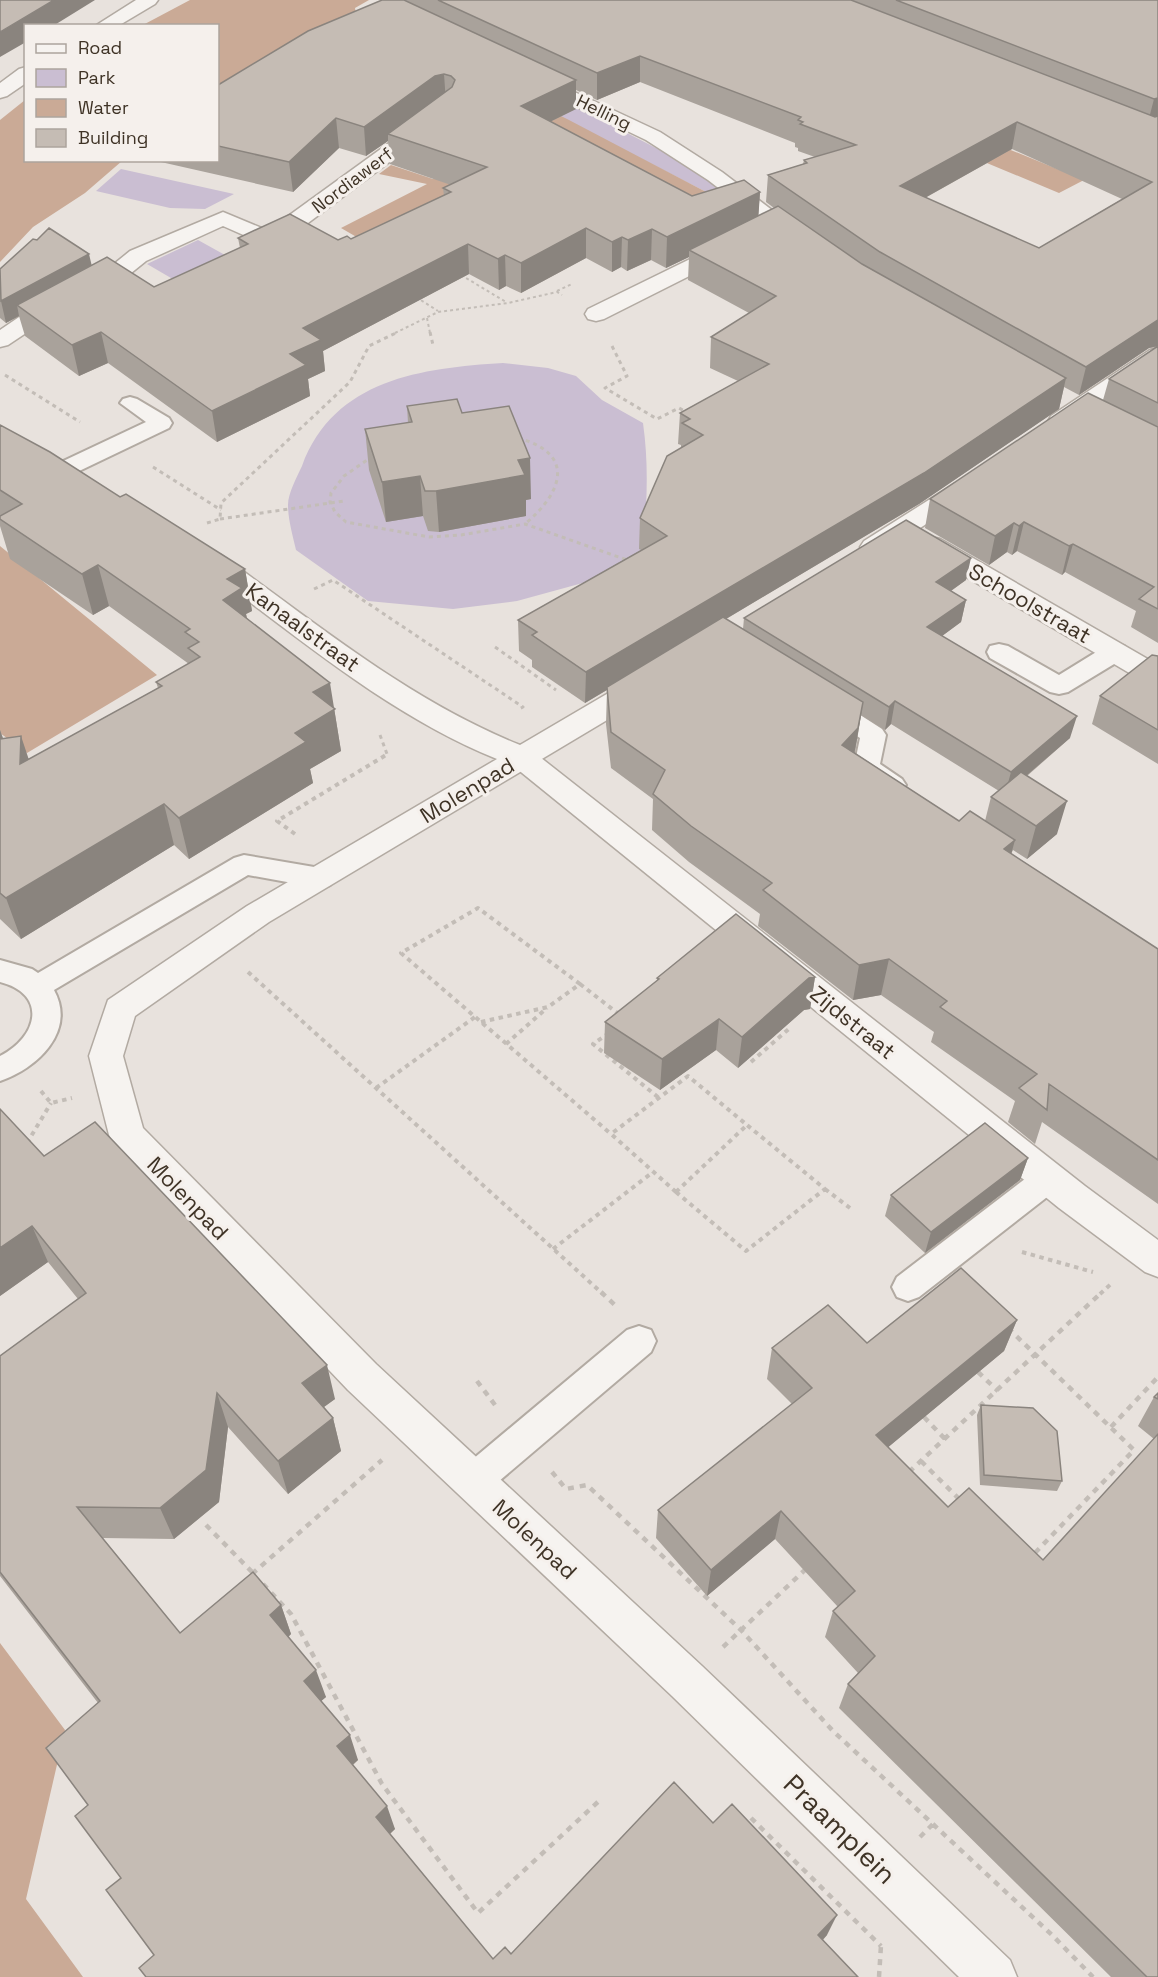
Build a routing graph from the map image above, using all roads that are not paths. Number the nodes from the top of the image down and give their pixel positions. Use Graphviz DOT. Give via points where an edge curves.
graph roads {
  1 [pos="150,0"];
  2 [pos="108,24"];
  3 [pos="514,69"];
  4 [pos="24,75"];
  5 [pos="0,92"];
  6 [pos="445,111"];
  7 [pos="762,231"];
  8 [pos="813,249"];
  9 [pos="596,314"];
  10 [pos="0,340"];
  11 [pos="1158,355"];
  12 [pos="1055,394"];
  13 [pos="130,404"];
  14 [pos="1089,413"];
  15 [pos="1044,432"];
  16 [pos="57,462"];
  17 [pos="987,472"];
  18 [pos="94,485"];
  19 [pos="903,529"];
  20 [pos="173,535"];
  21 [pos="848,562"];
  22 [pos="999,652"];
  23 [pos="1115,652"];
  24 [pos="662,675"];
  25 [pos="1158,677"];
  26 [pos="806,693"];
  27 [pos="521,757"];
  28 [pos="913,799"];
  29 [pos="320,878"];
  30 [pos="0,970"];
  31 [pos="38,986"];
  32 [pos="8,1064"];
  33 [pos="1049,1178"];
  34 [pos="1158,1261"];
  35 [pos="908,1287"];
  36 [pos="632,1327"];
  37 [pos="473,1481"];
  38 [pos="687,1681"];
  39 [pos="993,1977"];
  1 -- 2 [label="street"];
  3 -- 7 [label="street, Helling" via="653,136 715,176"];
  4 -- 5 [label="street"];
  6 -- 10 [label="street, Nordiawerf" via="288,227 264,237 223,218 138,256 112,277"];
  7 -- 8 [label="street, Helling"];
  7 -- 9 [label="street"];
  11 -- 14 [label="street"];
  12 -- 14 [label="street"];
  13 -- 16 [label="lane" via="160,423"];
  14 -- 15 [label="street"];
  16 -- 18 [label="street"];
  17 -- 19 [label="street"];
  19 -- 21 [label="street"];
  19 -- 23 [label="street, Schoolstraat"];
  20 -- 27 [label="street, Kanaalstraat" via="407,702 471,737"];
  22 -- 23 [label="lane" via="1059,686"];
  23 -- 25 [label="street, Schoolstraat"];
  24 -- 27 [label="street, Molenpad"];
  26 -- 28 [label="lane" via="873,735 867,767"];
  27 -- 29 [label="street, Molenpad"];
  27 -- 33 [label="street, Zijdstraat"];
  29 -- 31 [label="lane" via="244,866"];
  29 -- 37 [label="street, Molenpad" via="258,914 120,1009 106,1056 127,1135 362,1377"];
  30 -- 31 [label="lane" via="23,976"];
  31 -- 32 [label="lane" via="47,1002 48,1019 41,1037 25,1054"];
  33 -- 34 [label="street, Zijdstraat"];
  33 -- 35 [label="lane"];
  36 -- 37 [label="lane" via="522,1438"];
  37 -- 38 [label="street, Molenpad"];
  38 -- 39 [label="street, Praamplein"];
}
